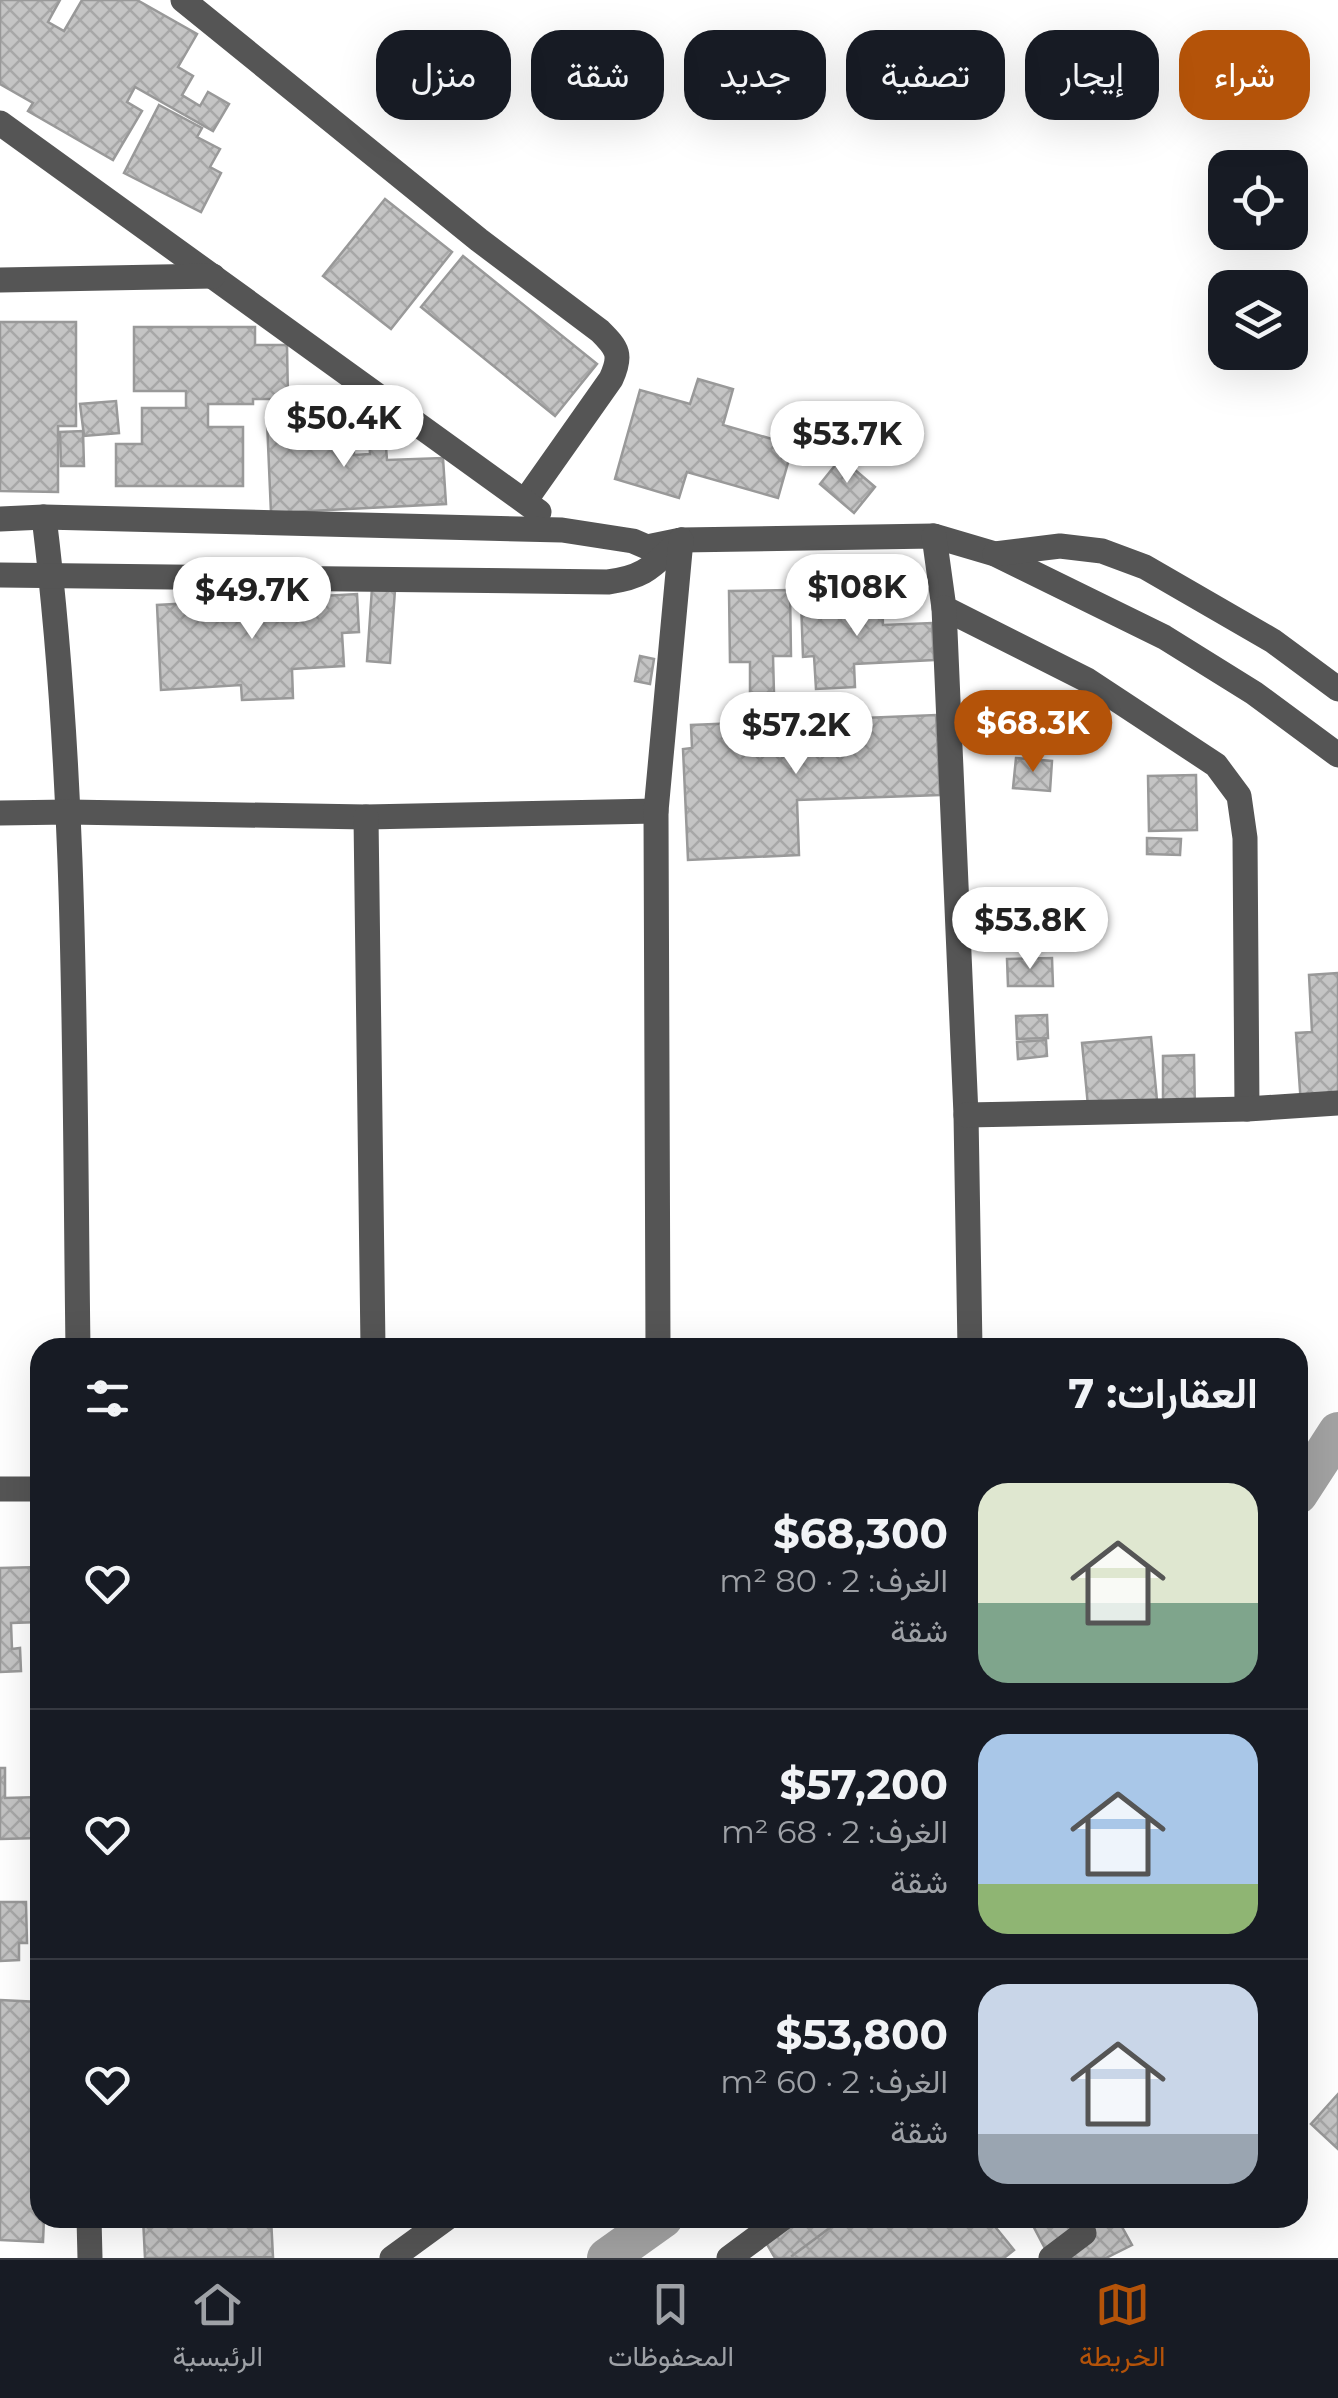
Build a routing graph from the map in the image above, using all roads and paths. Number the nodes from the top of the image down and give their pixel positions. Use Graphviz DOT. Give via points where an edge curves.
graph roads {
  1 [pos="183,0"];
  2 [pos="0,122"];
  3 [pos="213,276"];
  4 [pos="0,280"];
  5 [pos="525,501"];
  6 [pos="44,516"];
  7 [pos="0,518"];
  8 [pos="562,530"];
  9 [pos="934,536"];
  10 [pos="681,540"];
  11 [pos="995,554"];
  12 [pos="0,575"];
  13 [pos="52,576"];
  14 [pos="944,608"];
  15 [pos="1338,688"];
  16 [pos="1338,755"];
  17 [pos="656,810"];
  18 [pos="69,812"];
  19 [pos="0,813"];
  20 [pos="366,818"];
  21 [pos="1338,1103"];
  22 [pos="1247,1109"];
  23 [pos="966,1116"];
  24 [pos="78,1338"];
  25 [pos="373,1338"];
  26 [pos="658,1338"];
  27 [pos="970,1338"];
  28 [pos="30,1488"];
  29 [pos="0,1489"];
  30 [pos="89,2228"];
  31 [pos="770,2228"];
  32 [pos="414,2230"];
  33 [pos="1084,2234"];
  34 [pos="90,2258"];
  35 [pos="392,2258"];
  36 [pos="728,2258"];
  37 [pos="1052,2258"];
  1 -- 5 [label="street" via="616,346 611,379"];
  2 -- 3 [label="street"];
  3 -- 4 [label="street"];
  3 -- 5 [label="street"];
  5 -- 8 [label="street"];
  6 -- 7 [label="street"];
  6 -- 8 [label="street"];
  6 -- 13 [label="street"];
  8 -- 10 [label="street" via="647,547"];
  9 -- 10 [label="street"];
  9 -- 11 [label="street"];
  9 -- 14 [label="street"];
  10 -- 13 [label="street" via="644,574 608,582"];
  10 -- 17 [label="street"];
  11 -- 15 [label="street" via="1060,546 1102,551 1145,567 1273,641"];
  11 -- 16 [label="street" via="1164,638"];
  12 -- 13 [label="street"];
  13 -- 18 [label="street"];
  14 -- 22 [label="street" via="1087,680 1216,765 1239,796"];
  14 -- 23 [label="street"];
  17 -- 20 [label="street"];
  17 -- 26 [label="street"];
  18 -- 19 [label="street"];
  18 -- 20 [label="street"];
  18 -- 24 [label="street"];
  20 -- 25 [label="street"];
  21 -- 22 [label="street"];
  22 -- 23 [label="street"];
  23 -- 27 [label="street"];
  28 -- 29 [label="street"];
  30 -- 34 [label="street"];
  31 -- 36 [label="street"];
  32 -- 35 [label="street"];
  33 -- 37 [label="street"];
}
